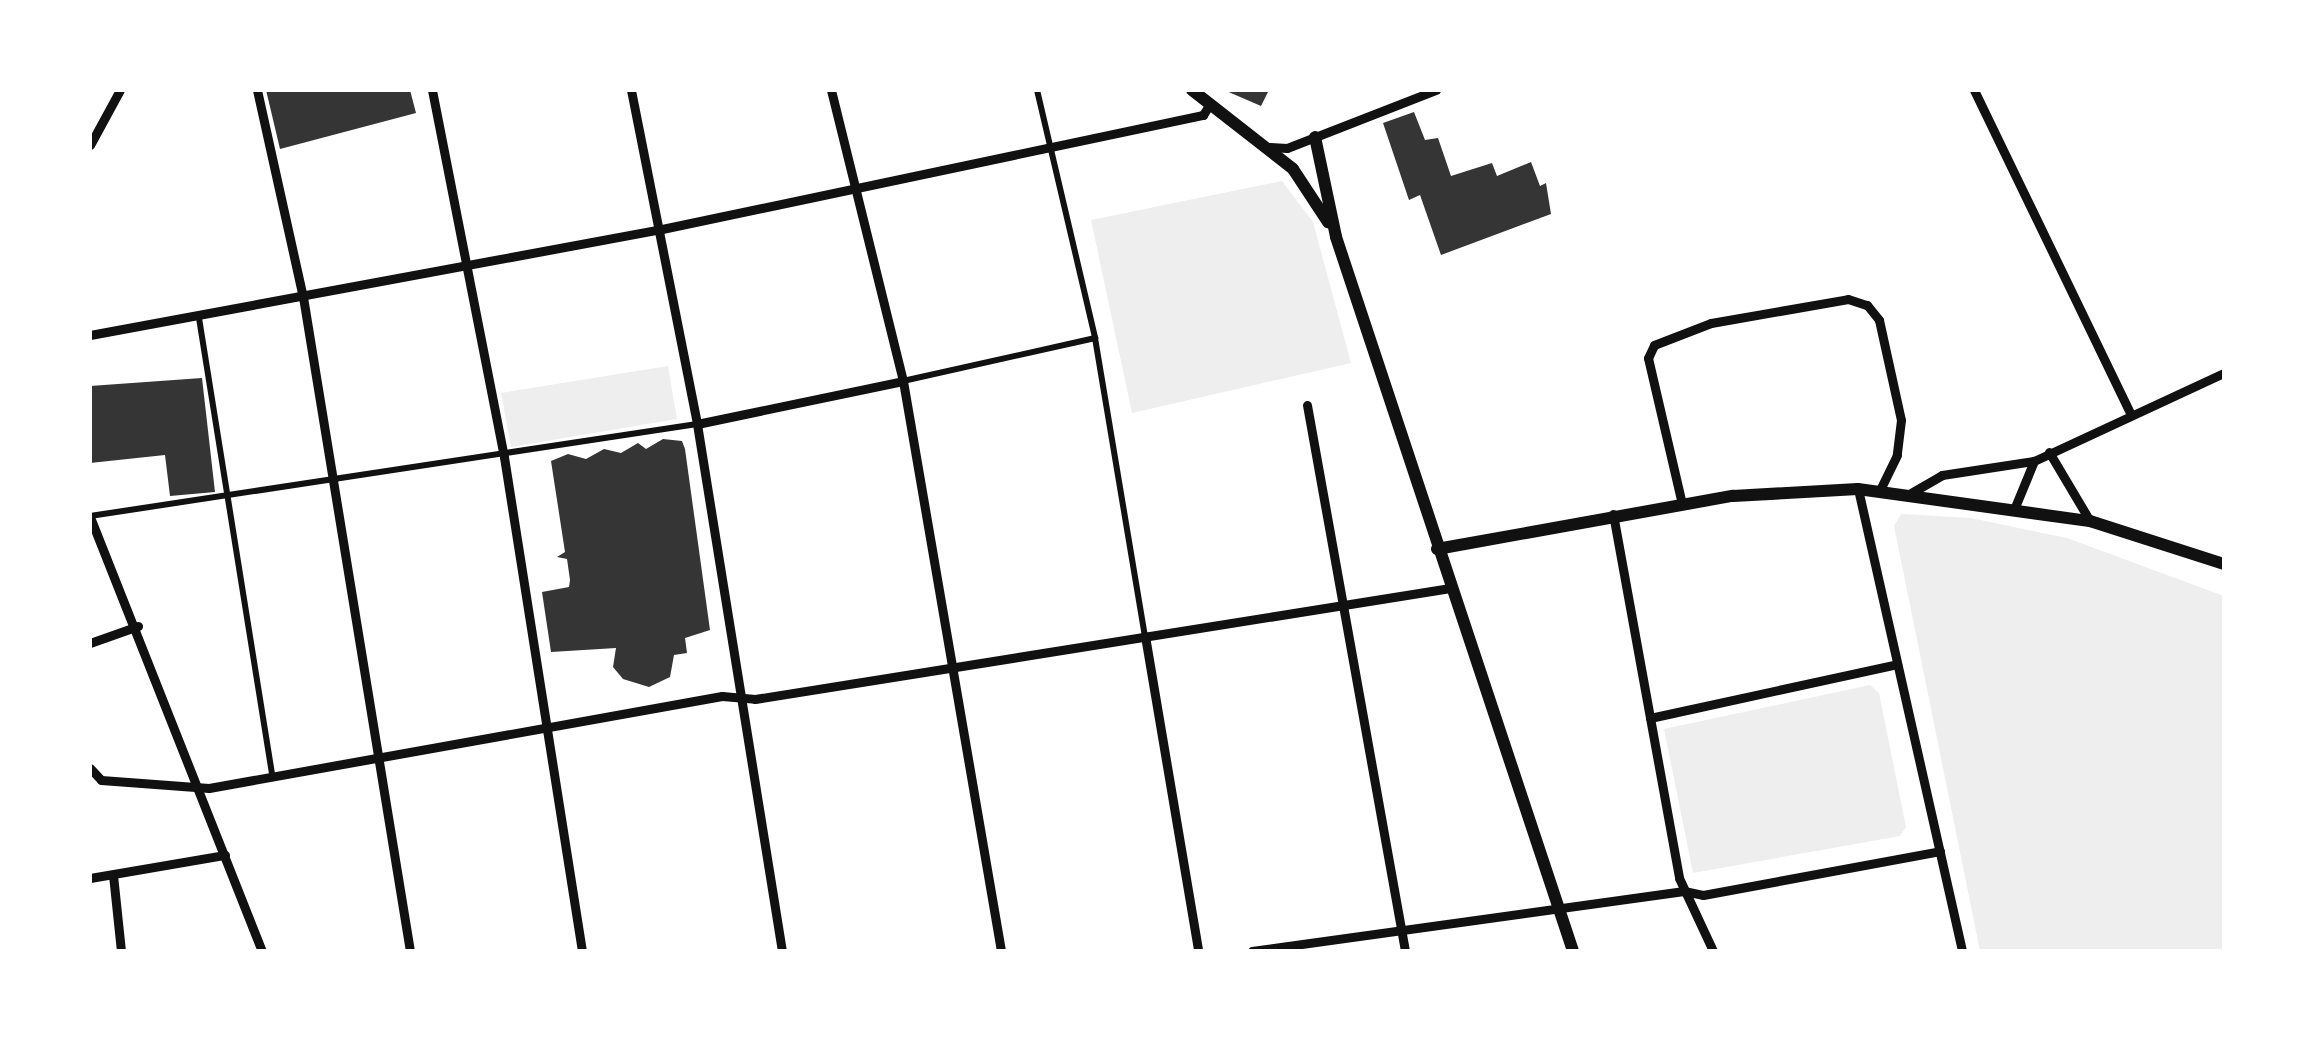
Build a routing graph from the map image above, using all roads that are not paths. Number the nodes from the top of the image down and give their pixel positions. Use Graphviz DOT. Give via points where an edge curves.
graph roads {
  1 [pos="120,90"];
  2 [pos="257,90"];
  3 [pos="432,90"];
  4 [pos="631,90"];
  5 [pos="831,90"];
  6 [pos="1037,90"];
  7 [pos="1192,90"];
  8 [pos="1436,90"];
  9 [pos="1974,90"];
  10 [pos="1210,104"];
  11 [pos="1315,136"];
  12 [pos="90,145"];
  13 [pos="1052,145"];
  14 [pos="1268,147"];
  15 [pos="855,186"];
  16 [pos="662,228"];
  17 [pos="1336,237"];
  18 [pos="468,268"];
  19 [pos="303,297"];
  20 [pos="199,318"];
  21 [pos="90,335"];
  22 [pos="1095,338"];
  23 [pos="2224,372"];
  24 [pos="902,382"];
  25 [pos="1307,405"];
  26 [pos="2130,413"];
  27 [pos="696,424"];
  28 [pos="2049,452"];
  29 [pos="504,457"];
  30 [pos="2034,461"];
  31 [pos="329,481"];
  32 [pos="1858,489"];
  33 [pos="1880,490"];
  34 [pos="1911,493"];
  35 [pos="223,497"];
  36 [pos="1682,504"];
  37 [pos="2016,507"];
  38 [pos="1614,514"];
  39 [pos="90,517"];
  40 [pos="2090,520"];
  41 [pos="1437,548"];
  42 [pos="2224,564"];
  43 [pos="1450,588"];
  44 [pos="1342,605"];
  45 [pos="138,626"];
  46 [pos="1145,636"];
  47 [pos="90,644"];
  48 [pos="1897,664"];
  49 [pos="954,667"];
  50 [pos="741,698"];
  51 [pos="1650,718"];
  52 [pos="548,726"];
  53 [pos="376,754"];
  54 [pos="90,768"];
  55 [pos="273,778"];
  56 [pos="195,782"];
  57 [pos="1940,851"];
  58 [pos="225,856"];
  59 [pos="113,875"];
  60 [pos="90,878"];
  61 [pos="1684,891"];
  62 [pos="1559,907"];
  63 [pos="1401,932"];
  64 [pos="122,951"];
  65 [pos="262,951"];
  66 [pos="410,951"];
  67 [pos="582,951"];
  68 [pos="782,951"];
  69 [pos="1001,951"];
  70 [pos="1198,951"];
  71 [pos="1252,951"];
  72 [pos="1404,951"];
  73 [pos="1573,951"];
  74 [pos="1713,951"];
  75 [pos="1962,951"];
  1 -- 12 [label="street"];
  2 -- 19 [label="street"];
  3 -- 18 [label="street"];
  4 -- 16 [label="street"];
  5 -- 15 [label="street"];
  6 -- 13 [label="street"];
  7 -- 10 [label="main road"];
  8 -- 11 [label="street"];
  9 -- 26 [label="street"];
  10 -- 13 [label="street" via="1203,115"];
  10 -- 14 [label="main road"];
  11 -- 14 [label="street" via="1287,148"];
  11 -- 17 [label="main road"];
  13 -- 15 [label="street"];
  13 -- 22 [label="street"];
  14 -- 17 [label="main road" via="1305,183"];
  15 -- 16 [label="street"];
  15 -- 24 [label="street"];
  16 -- 18 [label="street"];
  16 -- 27 [label="street"];
  17 -- 41 [label="main road"];
  18 -- 19 [label="street"];
  18 -- 29 [label="street"];
  19 -- 20 [label="street"];
  19 -- 31 [label="street"];
  20 -- 21 [label="street"];
  20 -- 35 [label="street"];
  22 -- 24 [label="street"];
  22 -- 46 [label="street"];
  23 -- 26 [label="street"];
  24 -- 27 [label="street"];
  24 -- 49 [label="street"];
  25 -- 44 [label="street"];
  26 -- 28 [label="street"];
  27 -- 29 [label="street"];
  27 -- 50 [label="street"];
  28 -- 30 [label="street"];
  28 -- 40 [label="street"];
  29 -- 31 [label="street"];
  29 -- 52 [label="street"];
  30 -- 34 [label="street" via="1942,474"];
  30 -- 37 [label="street"];
  31 -- 35 [label="street"];
  31 -- 53 [label="street"];
  32 -- 33 [label="main road"];
  32 -- 36 [label="main road"];
  32 -- 48 [label="street"];
  33 -- 34 [label="main road"];
  33 -- 36 [label="street" via="1897,455 1901,420 1879,320 1868,304 1848,298 1710,323 1654,345 1648,358"];
  34 -- 37 [label="main road"];
  35 -- 39 [label="street"];
  35 -- 55 [label="street"];
  36 -- 38 [label="main road"];
  37 -- 40 [label="main road"];
  38 -- 41 [label="main road"];
  38 -- 51 [label="street"];
  39 -- 45 [label="street"];
  40 -- 42 [label="main road"];
  41 -- 43 [label="main road"];
  43 -- 44 [label="street"];
  43 -- 62 [label="main road"];
  44 -- 46 [label="street"];
  44 -- 63 [label="street"];
  45 -- 47 [label="street"];
  45 -- 56 [label="street"];
  46 -- 49 [label="street"];
  46 -- 70 [label="street"];
  48 -- 51 [label="street"];
  48 -- 57 [label="street"];
  49 -- 50 [label="street"];
  49 -- 69 [label="street"];
  50 -- 52 [label="street"];
  50 -- 68 [label="street"];
  51 -- 61 [label="street"];
  52 -- 53 [label="street"];
  52 -- 67 [label="street"];
  53 -- 55 [label="street"];
  53 -- 66 [label="street"];
  54 -- 56 [label="street" via="101,780"];
  55 -- 56 [label="street" via="209,788"];
  56 -- 58 [label="street"];
  57 -- 61 [label="street" via="1703,896"];
  57 -- 75 [label="street"];
  58 -- 59 [label="street"];
  58 -- 65 [label="street"];
  59 -- 60 [label="street"];
  59 -- 64 [label="street"];
  61 -- 62 [label="street"];
  61 -- 74 [label="street"];
  62 -- 63 [label="street"];
  62 -- 73 [label="main road"];
  63 -- 71 [label="street"];
  63 -- 72 [label="street"];
}
